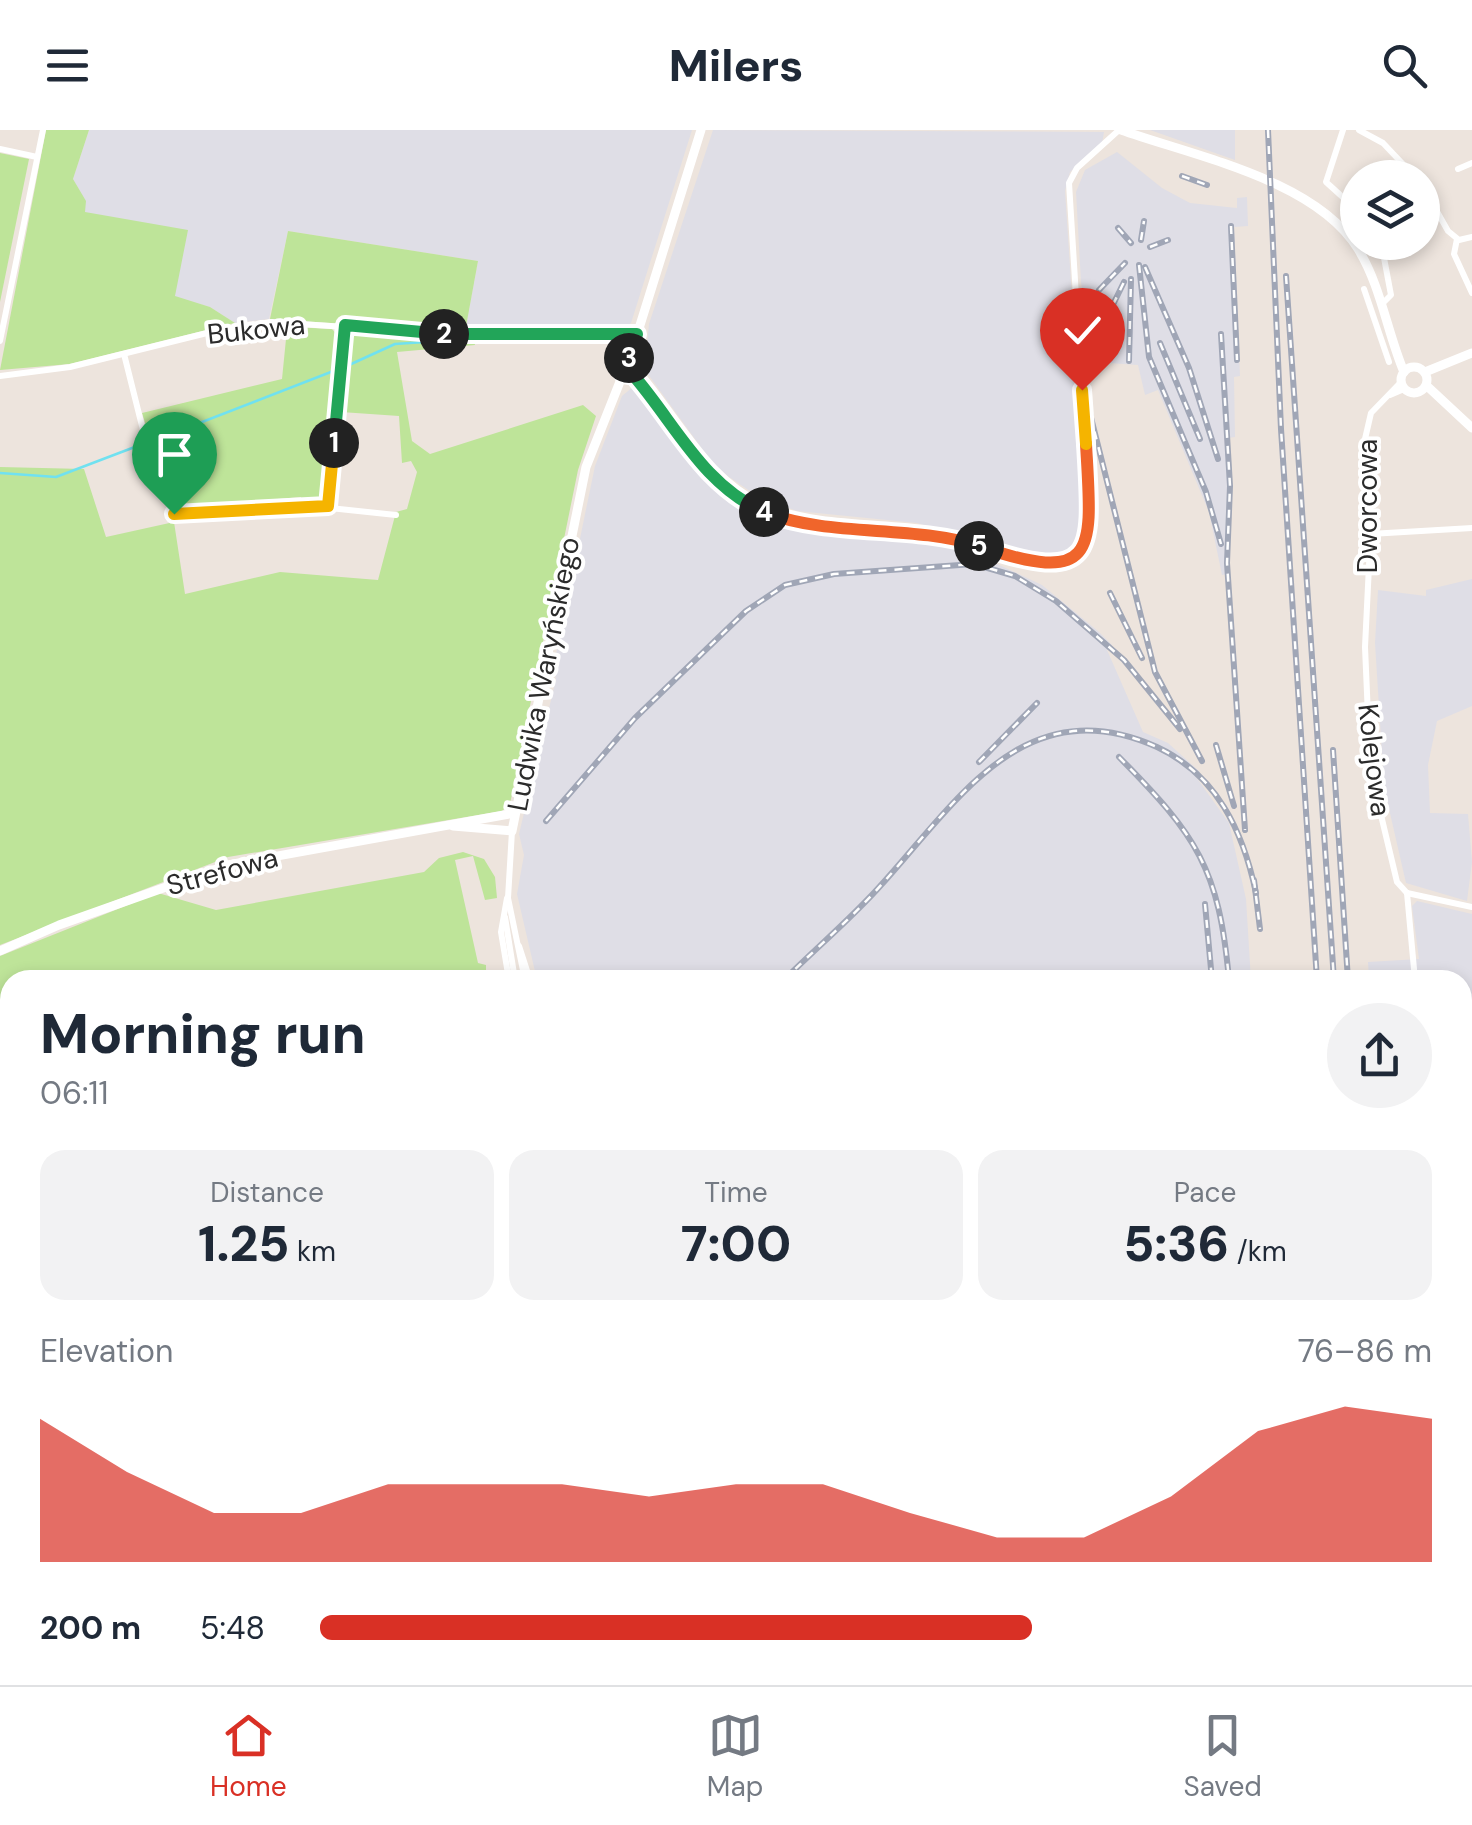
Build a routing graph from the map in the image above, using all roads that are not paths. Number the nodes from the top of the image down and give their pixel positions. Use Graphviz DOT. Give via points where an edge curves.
graph roads {
  1 [pos="43,130"];
  2 [pos="701,130"];
  3 [pos="1120,130"];
  4 [pos="1343,130"];
  5 [pos="1359,130"];
  6 [pos="0,149"];
  7 [pos="38,157"];
  8 [pos="1399,160"];
  9 [pos="1472,163"];
  10 [pos="1458,169"];
  11 [pos="1340,195"];
  12 [pos="1440,213"];
  13 [pos="1472,237"];
  14 [pos="1457,239"];
  15 [pos="1385,260"];
  16 [pos="1364,290"];
  17 [pos="1472,293"];
  18 [pos="1380,304"];
  19 [pos="345,325"];
  20 [pos="637,334"];
  21 [pos="0,341"];
  22 [pos="1472,352"];
  23 [pos="124,354"];
  24 [pos="1389,362"];
  25 [pos="623,374"];
  26 [pos="0,376"];
  27 [pos="1405,378"];
  28 [pos="1425,382"];
  29 [pos="1472,428"];
  30 [pos="328,506"];
  31 [pos="396,515"];
  32 [pos="1472,528"];
  33 [pos="1370,534"];
  34 [pos="1366,621"];
  35 [pos="515,814"];
  36 [pos="454,826"];
  37 [pos="512,831"];
  38 [pos="1407,894"];
  39 [pos="507,903"];
  40 [pos="1472,908"];
  41 [pos="0,951"];
  42 [pos="510,970"];
  43 [pos="525,970"];
  44 [pos="1414,970"];
  1 -- 7 [label="street"];
  2 -- 20 [label="street, Ludwika Waryńskiego"];
  3 -- 18 [label="street" via="1284,188 1318,207 1350,236"];
  3 -- 25 [label="street" via="1068,183 1090,524 1087,544 1072,558 1039,564 953,538 801,522 762,511 716,480 634,376"];
  4 -- 11 [label="street" via="1326,182"];
  5 -- 8 [label="street"];
  6 -- 7 [label="street"];
  7 -- 21 [label="street"];
  9 -- 10 [label="street"];
  12 -- 14 [label="street"];
  13 -- 14 [label="street"];
  14 -- 17 [label="street" via="1454,254"];
  15 -- 18 [label="street" via="1392,295"];
  16 -- 24 [label="street"];
  18 -- 27 [label="street"];
  19 -- 20 [label="street, Bukowa" via="494,337"];
  19 -- 23 [label="street, Bukowa" via="239,326"];
  19 -- 30 [label="street"];
  20 -- 25 [label="street, Ludwika Waryńskiego"];
  22 -- 28 [label="street"];
  23 -- 26 [label="street, Bukowa"];
  23 -- 30 [label="street" via="174,514"];
  25 -- 35 [label="street, Ludwika Waryńskiego" via="586,467"];
  27 -- 28 [label="street"];
  27 -- 28 [label="street"];
  27 -- 33 [label="street, Dworcowa" via="1366,428"];
  28 -- 29 [label="street"];
  30 -- 31 [label="street"];
  32 -- 33 [label="street"];
  33 -- 34 [label="street, Dworcowa"];
  34 -- 38 [label="street, Kolejowa" via="1375,790 1397,882"];
  35 -- 36 [label="street, Strefowa"];
  35 -- 37 [label="street, Ludwika Waryńskiego"];
  36 -- 37 [label="street, Strefowa"];
  36 -- 41 [label="street, Strefowa" via="228,865"];
  37 -- 39 [label="street, Ludwika Waryńskiego"];
  38 -- 40 [label="street"];
  38 -- 44 [label="street, Kolejowa"];
  39 -- 42 [label="street"];
  39 -- 43 [label="street, Ludwika Waryńskiego"];
}
